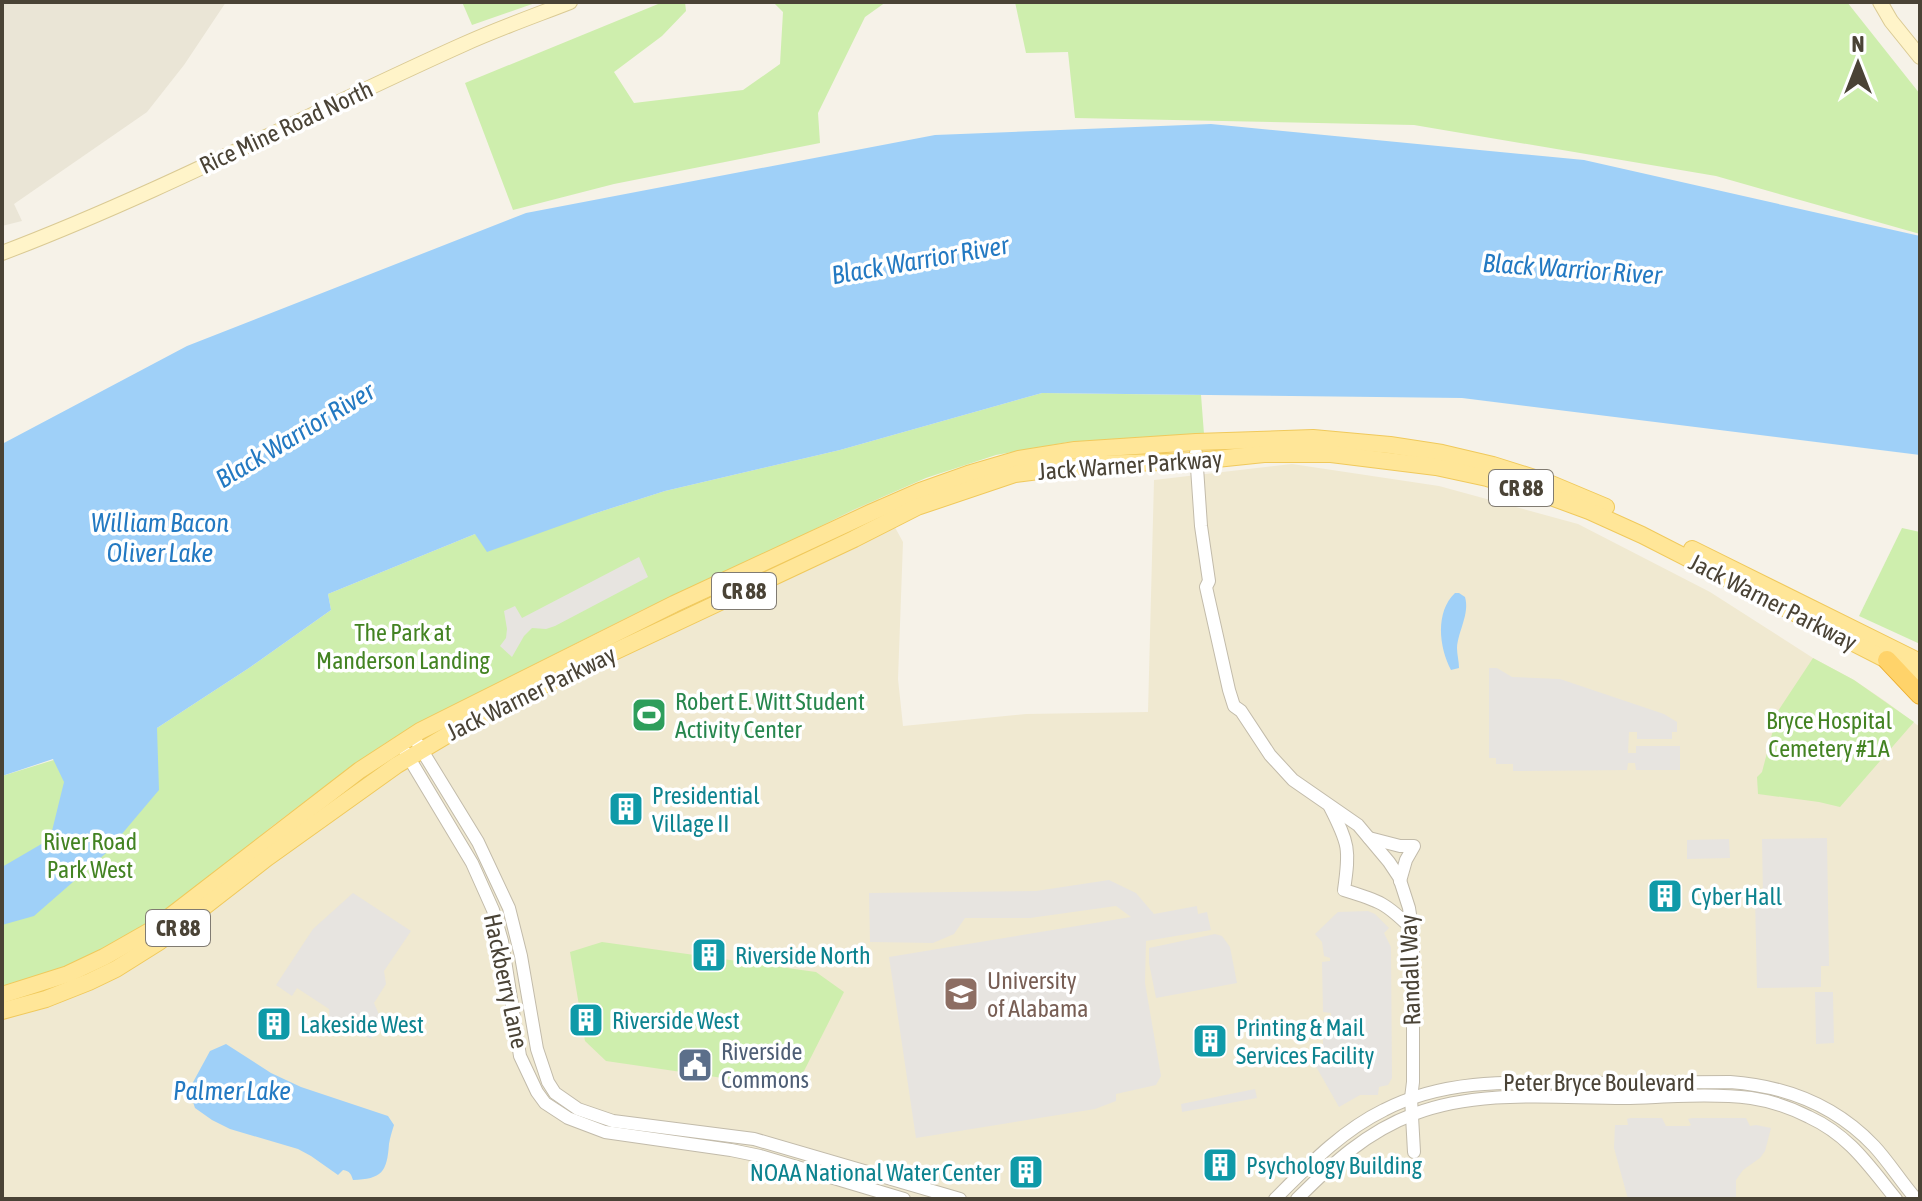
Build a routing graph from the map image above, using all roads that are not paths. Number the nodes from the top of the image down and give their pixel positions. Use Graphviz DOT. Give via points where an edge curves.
graph roads {
  1 [pos="570,2"];
  2 [pos="1880,2"];
  3 [pos="1920,57"];
  4 [pos="2,253"];
  5 [pos="1196,442"];
  6 [pos="1197,461"];
  7 [pos="1887,660"];
  8 [pos="1920,662"];
  9 [pos="1920,677"];
  10 [pos="1920,695"];
  11 [pos="411,746"];
  12 [pos="1329,804"];
  13 [pos="1369,838"];
  14 [pos="1400,881"];
  15 [pos="1413,930"];
  16 [pos="2,995"];
  17 [pos="2,1011"];
  18 [pos="1411,1098"];
  19 [pos="1412,1115"];
  20 [pos="1414,1152"];
  21 [pos="904,1199"];
  22 [pos="960,1199"];
  23 [pos="1275,1199"];
  24 [pos="1297,1199"];
  25 [pos="1896,1199"];
  26 [pos="1916,1199"];
  1 -- 4 [label="main road, Rice Mine Road North" via="466,43 141,196"];
  2 -- 3 [label="main road"];
  5 -- 6 [label="street, Randall Way"];
  5 -- 8 [label="main road, Jack Warner Parkway" via="1361,441 1493,465 1593,501"];
  5 -- 11 [label="main road, Jack Warner Parkway" via="1019,459 920,491 465,707"];
  6 -- 7 [label="main road, Jack Warner Parkway / CR 88" via="1331,454 1436,467 1540,493 1642,535"];
  6 -- 11 [label="main road, Jack Warner Parkway / CR 88" via="1094,464 1015,474 917,507"];
  6 -- 12 [label="street, Randall Way" via="1209,581 1241,711 1293,780"];
  7 -- 9 [label="main road, Jack Warner Parkway / CR 88"];
  7 -- 10 [label="highway"];
  11 -- 16 [label="main road, Jack Warner Parkway" via="360,770 155,928 68,974"];
  11 -- 17 [label="main road, Jack Warner Parkway / CR 88" via="159,942 89,982"];
  11 -- 21 [label="street, Hackberry Lane" via="493,910 520,1056 545,1103 605,1132 760,1156"];
  11 -- 22 [label="street, Hackberry Lane" via="478,842 509,908 537,1049 555,1093 578,1109 613,1121 754,1139"];
  12 -- 13 [label="street, Randall Way"];
  12 -- 15 [label="street" via="1347,845 1344,890 1379,901"];
  13 -- 14 [label="street, Randall Way"];
  13 -- 14 [label="street" via="1414,846"];
  14 -- 15 [label="street, Randall Way"];
  15 -- 18 [label="street, Randall Way"];
  18 -- 19 [label="street, Randall Way"];
  18 -- 23 [label="street, Peter Bryce Boulevard" via="1346,1133"];
  18 -- 26 [label="street, Peter Bryce Boulevard" via="1488,1083 1753,1084 1796,1094 1852,1126"];
  19 -- 20 [label="street, Randall Way"];
  19 -- 24 [label="street, Peter Bryce Boulevard" via="1355,1145"];
  19 -- 25 [label="street, Peter Bryce Boulevard" via="1478,1099 1752,1098 1790,1108 1833,1130 1860,1153"];
}
